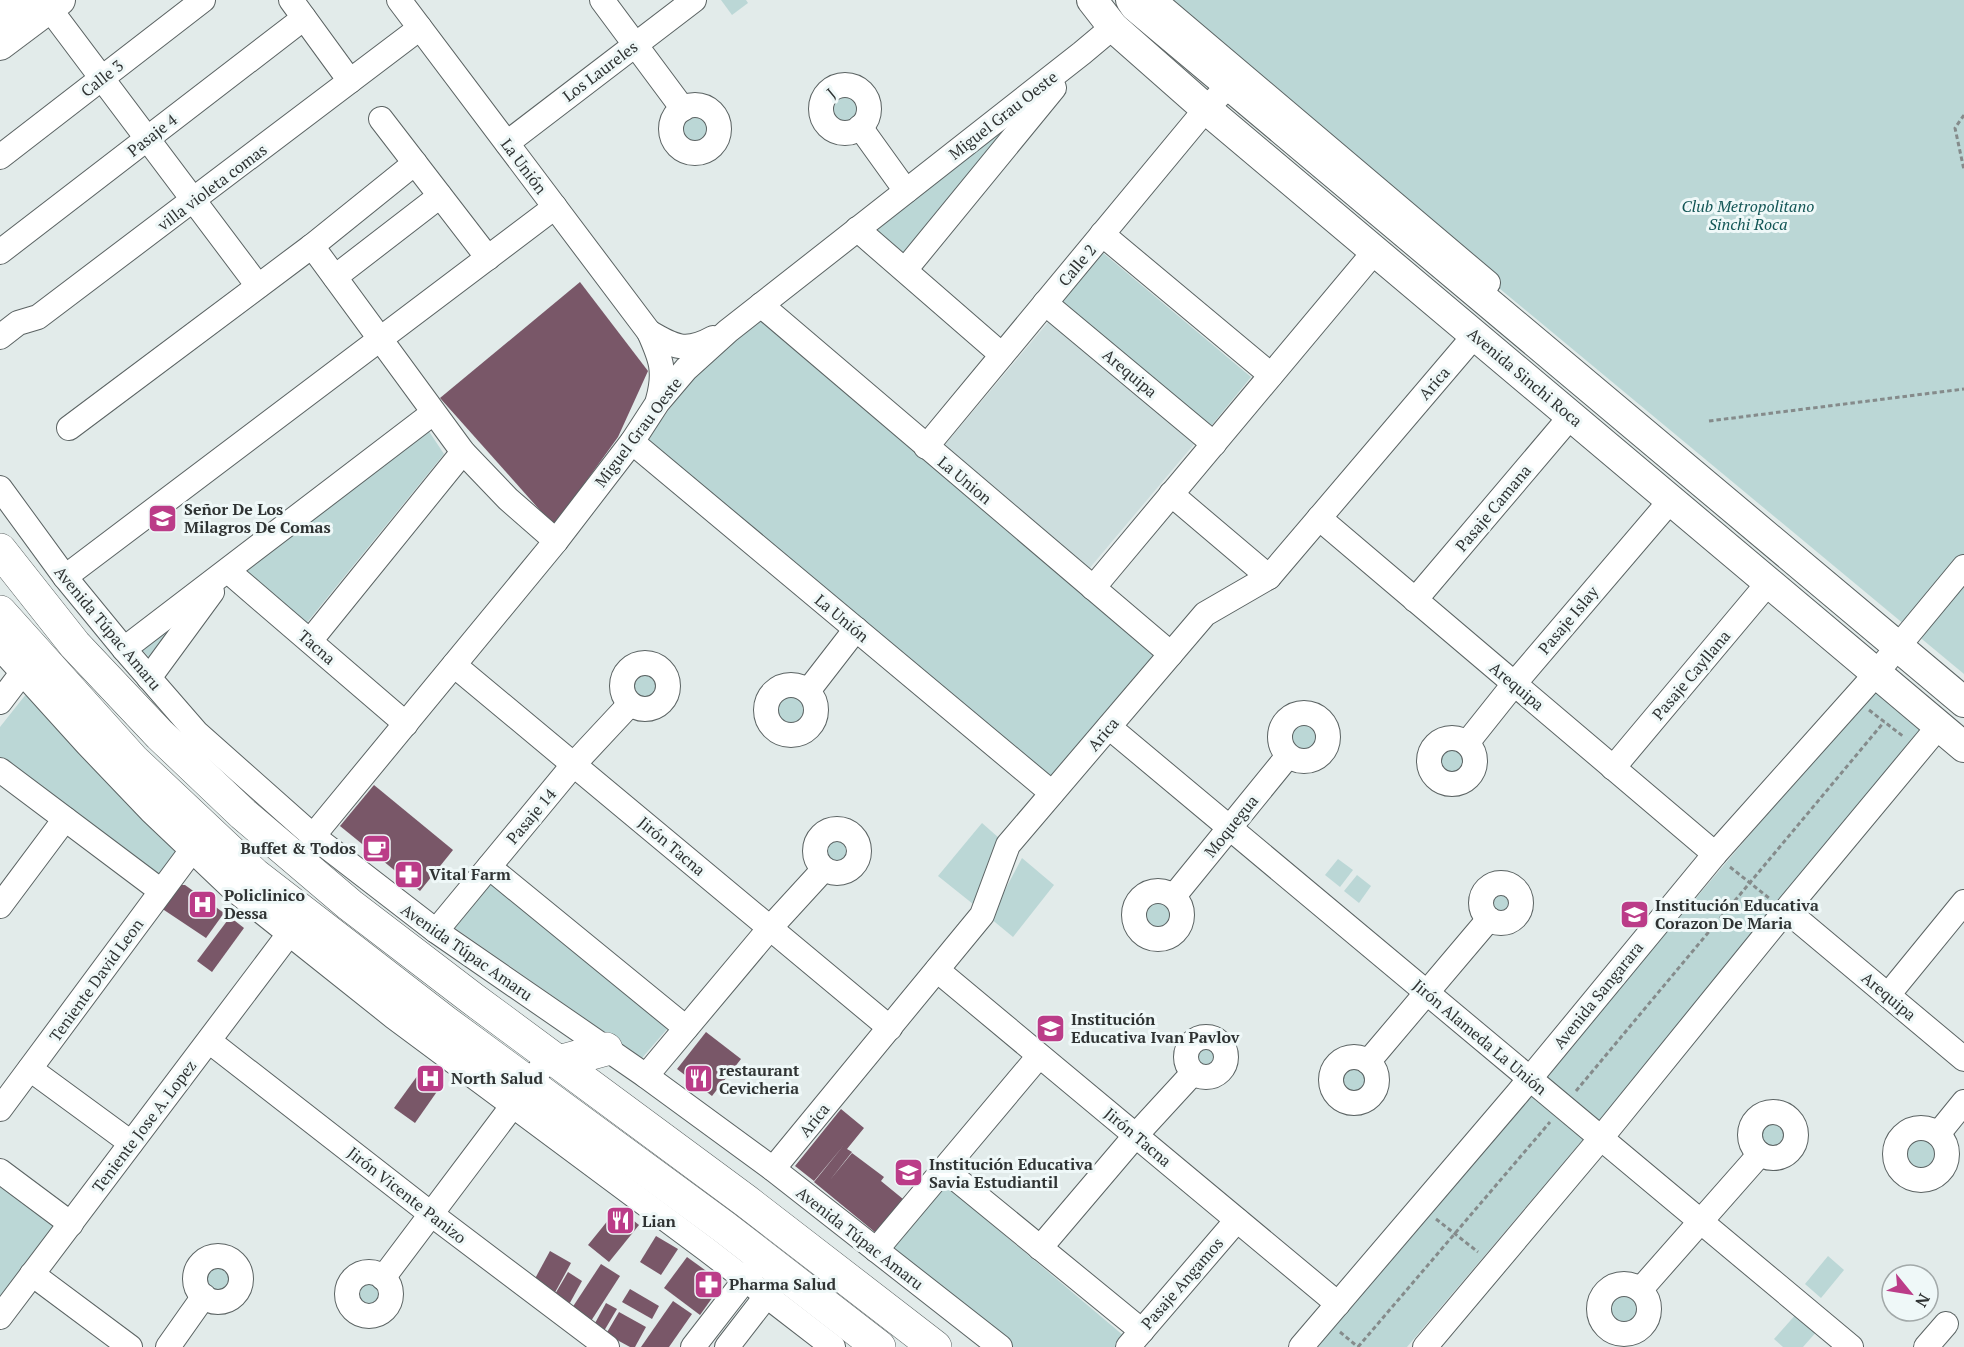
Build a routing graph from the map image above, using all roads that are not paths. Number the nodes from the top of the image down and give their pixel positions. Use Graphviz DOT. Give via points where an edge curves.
graph roads {
  1 [pos="20,0"];
  2 [pos="203,0"];
  3 [pos="399,0"];
  4 [pos="602,0"];
  5 [pos="694,0"];
  6 [pos="1092,0"];
  7 [pos="1131,0"];
  8 [pos="1154,0"];
  9 [pos="50,3"];
  10 [pos="297,9"];
  11 [pos="0,15"];
  12 [pos="1113,27"];
  13 [pos="420,28"];
  14 [pos="0,45"];
  15 [pos="635,45"];
  16 [pos="1082,54"];
  17 [pos="101,78"];
  18 [pos="350,81"];
  19 [pos="1229,84"];
  20 [pos="682,109"];
  21 [pos="1206,109"];
  22 [pos="381,119"];
  23 [pos="860,127"];
  24 [pos="147,139"];
  25 [pos="507,143"];
  26 [pos="0,157"];
  27 [pos="415,163"];
  28 [pos="906,191"];
  29 [pos="440,196"];
  30 [pos="194,201"];
  31 [pos="555,207"];
  32 [pos="857,229"];
  33 [pos="1102,234"];
  34 [pos="312,246"];
  35 [pos="1375,251"];
  36 [pos="0,252"];
  37 [pos="488,258"];
  38 [pos="905,270"];
  39 [pos="334,277"];
  40 [pos="258,286"];
  41 [pos="1045,303"];
  42 [pos="761,305"];
  43 [pos="728,331"];
  44 [pos="650,332"];
  45 [pos="1475,335"];
  46 [pos="0,337"];
  47 [pos="380,339"];
  48 [pos="1002,355"];
  49 [pos="1271,375"];
  50 [pos="658,402"];
  51 [pos="434,413"];
  52 [pos="1571,416"];
  53 [pos="1642,422"];
  54 [pos="69,428"];
  55 [pos="632,442"];
  56 [pos="1214,444"];
  57 [pos="926,447"];
  58 [pos="463,452"];
  59 [pos="0,488"];
  60 [pos="1171,494"];
  61 [pos="1671,500"];
  62 [pos="1318,518"];
  63 [pos="556,541"];
  64 [pos="0,550"];
  65 [pos="1964,567"];
  66 [pos="228,571"];
  67 [pos="64,577"];
  68 [pos="1269,577"];
  69 [pos="1769,582"];
  70 [pos="1093,588"];
  71 [pos="1415,600"];
  72 [pos="0,612"];
  73 [pos="856,629"];
  74 [pos="310,641"];
  75 [pos="1902,642"];
  76 [pos="0,648"];
  77 [pos="124,649"];
  78 [pos="1171,654"];
  79 [pos="454,665"];
  80 [pos="1876,672"];
  81 [pos="22,673"];
  82 [pos="149,678"];
  83 [pos="1514,684"];
  84 [pos="1964,686"];
  85 [pos="807,691"];
  86 [pos="0,702"];
  87 [pos="1964,702"];
  88 [pos="630,704"];
  89 [pos="406,724"];
  90 [pos="1940,726"];
  91 [pos="1108,727"];
  92 [pos="1467,743"];
  93 [pos="1964,747"];
  94 [pos="1288,756"];
  95 [pos="574,764"];
  96 [pos="1613,768"];
  97 [pos="0,770"];
  98 [pos="1052,794"];
  99 [pos="65,819"];
  100 [pos="1229,828"];
  101 [pos="313,836"];
  102 [pos="192,850"];
  103 [pos="1715,854"];
  104 [pos="489,867"];
  105 [pos="824,869"];
  106 [pos="162,891"];
  107 [pos="1174,896"];
  108 [pos="1964,902"];
  109 [pos="0,906"];
  110 [pos="1786,910"];
  111 [pos="1489,919"];
  112 [pos="770,928"];
  113 [pos="436,931"];
  114 [pos="289,934"];
  115 [pos="937,970"];
  116 [pos="1428,993"];
  117 [pos="1888,995"];
  118 [pos="686,1028"];
  119 [pos="890,1028"];
  120 [pos="209,1041"];
  121 [pos="606,1049"];
  122 [pos="1040,1056"];
  123 [pos="555,1059"];
  124 [pos="1964,1059"];
  125 [pos="1368,1062"];
  126 [pos="30,1069"];
  127 [pos="1193,1073"];
  128 [pos="646,1077"];
  129 [pos="1530,1079"];
  130 [pos="520,1095"];
  131 [pos="1964,1102"];
  132 [pos="0,1110"];
  133 [pos="1938,1134"];
  134 [pos="1136,1135"];
  135 [pos="1601,1138"];
  136 [pos="131,1143"];
  137 [pos="1760,1154"];
  138 [pos="773,1169"];
  139 [pos="944,1169"];
  140 [pos="0,1171"];
  141 [pos="430,1214"];
  142 [pos="1237,1220"];
  143 [pos="1700,1221"];
  144 [pos="70,1224"];
  145 [pos="794,1238"];
  146 [pos="1040,1248"];
  147 [pos="876,1250"];
  148 [pos="765,1277"];
  149 [pos="383,1278"];
  150 [pos="28,1280"];
  151 [pos="1641,1289"];
  152 [pos="204,1296"];
  153 [pos="1338,1304"];
  154 [pos="0,1317"];
  155 [pos="1946,1324"];
  156 [pos="1135,1339"];
  157 [pos="102,1347"];
  158 [pos="130,1347"];
  159 [pos="168,1347"];
  160 [pos="607,1347"];
  161 [pos="693,1347"];
  162 [pos="727,1347"];
  163 [pos="833,1347"];
  164 [pos="879,1347"];
  165 [pos="935,1347"];
  166 [pos="1000,1347"];
  167 [pos="1301,1347"];
  168 [pos="1425,1347"];
  169 [pos="1851,1347"];
  170 [pos="1926,1347"];
  1 -- 11 [label="main road"];
  2 -- 17 [label="street, Calle 3"];
  3 -- 13 [label="street, La Unión"];
  4 -- 15 [label="street"];
  5 -- 15 [label="street, Los Laureles"];
  6 -- 12 [label="main road, Avenida Sinchi Roca"];
  7 -- 19 [label="main road, Avenida Sinchi Roca"];
  8 -- 53 [label="street"];
  9 -- 14 [label="main road"];
  9 -- 17 [label="street"];
  10 -- 18 [label="street"];
  10 -- 24 [label="street, Pasaje 4"];
  12 -- 16 [label="street, Miguel Grau Oeste"];
  12 -- 21 [label="main road, Avenida Sinchi Roca"];
  13 -- 18 [label="street, villa violeta comas"];
  13 -- 25 [label="street, La Unión"];
  15 -- 20 [label="street"];
  15 -- 25 [label="street, Los Laureles"];
  16 -- 28 [label="street, Miguel Grau Oeste"];
  16 -- 38 [label="street"];
  17 -- 24 [label="street"];
  17 -- 26 [label="street, Calle 3"];
  18 -- 30 [label="street, villa violeta comas"];
  19 -- 21 [label="street, Calle 2"];
  19 -- 53 [label="main road, Avenida Sinchi Roca"];
  21 -- 33 [label="street, Calle 2"];
  21 -- 35 [label="main road, Avenida Sinchi Roca"];
  22 -- 27 [label="street"];
  23 -- 28 [label="street"];
  24 -- 30 [label="street"];
  24 -- 36 [label="street, Pasaje 4"];
  25 -- 31 [label="street, La Unión"];
  27 -- 29 [label="street"];
  27 -- 34 [label="street"];
  28 -- 32 [label="street, Miguel Grau Oeste"];
  29 -- 37 [label="street"];
  29 -- 39 [label="street"];
  30 -- 40 [label="street"];
  30 -- 46 [label="street, villa violeta comas" via="38,317 18,323"];
  31 -- 37 [label="street"];
  31 -- 44 [label="street, La Unión"];
  32 -- 38 [label="street"];
  32 -- 42 [label="street, Miguel Grau Oeste"];
  33 -- 41 [label="street, Calle 2"];
  33 -- 49 [label="street"];
  34 -- 39 [label="street"];
  34 -- 40 [label="street"];
  35 -- 45 [label="main road, Avenida Sinchi Roca"];
  35 -- 49 [label="street"];
  37 -- 47 [label="street"];
  38 -- 48 [label="street"];
  39 -- 47 [label="street"];
  40 -- 54 [label="street"];
  41 -- 48 [label="street, Calle 2"];
  41 -- 56 [label="street, Arequipa"];
  42 -- 43 [label="street, Miguel Grau Oeste"];
  42 -- 57 [label="street, La Union"];
  43 -- 44 [label="street, La Unión" via="686,348"];
  43 -- 50 [label="street, Miguel Grau Oeste" via="686,369"];
  44 -- 50 [label="street, La Unión" via="663,367"];
  45 -- 52 [label="main road, Avenida Sinchi Roca"];
  45 -- 62 [label="street, Arica"];
  47 -- 51 [label="street"];
  47 -- 67 [label="street"];
  48 -- 57 [label="street, Calle 2"];
  49 -- 56 [label="street"];
  50 -- 55 [label="street, Miguel Grau Oeste"];
  51 -- 58 [label="street"];
  51 -- 66 [label="street"];
  52 -- 61 [label="main road, Avenida Sinchi Roca"];
  52 -- 71 [label="street, Pasaje Camana"];
  53 -- 75 [label="main road, Avenida Sinchi Roca"];
  55 -- 63 [label="street, Miguel Grau Oeste"];
  55 -- 73 [label="street, La Unión"];
  56 -- 60 [label="street"];
  57 -- 70 [label="street, La Union"];
  58 -- 63 [label="street"];
  58 -- 74 [label="street"];
  59 -- 67 [label="street, Avenida Túpac Amaru"];
  60 -- 68 [label="street"];
  60 -- 70 [label="street"];
  61 -- 69 [label="main road, Avenida Sinchi Roca"];
  61 -- 83 [label="street, Pasaje Islay"];
  62 -- 68 [label="street, Arica"];
  62 -- 71 [label="street, Arequipa"];
  63 -- 79 [label="street, Miguel Grau Oeste"];
  64 -- 123 [label="highway, Avenida Túpac Amaru" via="75,645 160,735 243,814 350,905"];
  65 -- 75 [label="street, Avenida Sangarara"];
  66 -- 74 [label="street, Tacna"];
  66 -- 77 [label="street"];
  66 -- 82 [label="street"];
  67 -- 77 [label="street, Avenida Túpac Amaru"];
  68 -- 78 [label="street, Arica" via="1205,614"];
  69 -- 80 [label="main road, Avenida Sinchi Roca"];
  69 -- 96 [label="street, Pasaje Cayllana"];
  70 -- 78 [label="street, La Union"];
  71 -- 83 [label="street, Arequipa"];
  72 -- 130 [label="highway" via="133,760 255,875"];
  73 -- 85 [label="street"];
  73 -- 98 [label="street, La Unión"];
  74 -- 89 [label="street, Tacna"];
  75 -- 80 [label="street, Avenida Sangarara"];
  75 -- 84 [label="street"];
  75 -- 87 [label="main road, Avenida Sinchi Roca"];
  76 -- 81 [label="street"];
  77 -- 82 [label="street, Avenida Túpac Amaru"];
  78 -- 91 [label="street, Arica"];
  79 -- 89 [label="street, Miguel Grau Oeste"];
  79 -- 95 [label="street, Jirón Tacna"];
  80 -- 90 [label="main road, Avenida Sinchi Roca"];
  80 -- 103 [label="street, Avenida Sangarara"];
  81 -- 86 [label="street"];
  81 -- 102 [label="street"];
  82 -- 101 [label="street, Avenida Túpac Amaru" via="197,733"];
  83 -- 92 [label="street, Pasaje Islay"];
  83 -- 96 [label="street, Arequipa"];
  88 -- 95 [label="street, Pasaje 14"];
  89 -- 101 [label="street, Miguel Grau Oeste"];
  90 -- 93 [label="main road, Avenida Sinchi Roca"];
  90 -- 110 [label="street"];
  91 -- 98 [label="street, Arica"];
  91 -- 100 [label="street, Jirón Alameda La Unión"];
  94 -- 100 [label="street, Moquegua"];
  95 -- 104 [label="street, Pasaje 14"];
  95 -- 112 [label="street, Jirón Tacna"];
  96 -- 103 [label="street, Arequipa"];
  97 -- 99 [label="street"];
  98 -- 115 [label="street, Arica" via="1008,845 982,915"];
  99 -- 106 [label="street"];
  99 -- 109 [label="street"];
  100 -- 107 [label="street, Moquegua"];
  100 -- 116 [label="street, Jirón Alameda La Unión"];
  101 -- 113 [label="street, Avenida Túpac Amaru"];
  102 -- 106 [label="street, Teniente David Leon"];
  102 -- 114 [label="street"];
  103 -- 129 [label="street, Avenida Sangarara"];
  104 -- 113 [label="street, Pasaje 14"];
  104 -- 118 [label="street"];
  105 -- 112 [label="street"];
  106 -- 126 [label="street, Teniente David Leon"];
  108 -- 117 [label="street"];
  110 -- 117 [label="street, Arequipa"];
  110 -- 135 [label="street"];
  111 -- 116 [label="street"];
  112 -- 118 [label="street"];
  112 -- 119 [label="street, Jirón Tacna"];
  113 -- 121 [label="street, Avenida Túpac Amaru"];
  114 -- 120 [label="street, Teniente Jose A. Lopez"];
  114 -- 130 [label="street" via="394,1017"];
  115 -- 119 [label="street, Arica"];
  115 -- 122 [label="street, Jirón Tacna"];
  116 -- 125 [label="street"];
  116 -- 129 [label="street, Jirón Alameda La Unión"];
  117 -- 124 [label="street, Arequipa"];
  118 -- 128 [label="street"];
  119 -- 138 [label="street, Arica"];
  120 -- 136 [label="street, Teniente Jose A. Lopez"];
  120 -- 141 [label="street, Jirón Vicente Panizo"];
  121 -- 123 [label="highway"];
  121 -- 128 [label="street, Avenida Túpac Amaru"];
  122 -- 134 [label="street, Jirón Tacna"];
  122 -- 139 [label="street"];
  123 -- 130 [label="street"];
  123 -- 145 [label="highway, Avenida Túpac Amaru"];
  126 -- 132 [label="street, Teniente David Leon"];
  126 -- 136 [label="street"];
  127 -- 134 [label="street"];
  128 -- 138 [label="street, Avenida Túpac Amaru"];
  129 -- 135 [label="street, Jirón Alameda La Unión"];
  129 -- 153 [label="street, Avenida Sangarara"];
  130 -- 141 [label="street"];
  130 -- 148 [label="highway"];
  131 -- 133 [label="street"];
  134 -- 142 [label="street, Jirón Tacna"];
  134 -- 146 [label="street"];
  135 -- 143 [label="street, Jirón Alameda La Unión"];
  135 -- 168 [label="street"];
  136 -- 144 [label="street, Teniente Jose A. Lopez"];
  137 -- 143 [label="street"];
  138 -- 147 [label="street, Avenida Túpac Amaru"];
  139 -- 146 [label="street"];
  139 -- 147 [label="street"];
  140 -- 144 [label="street"];
  141 -- 149 [label="street"];
  141 -- 160 [label="street, Jirón Vicente Panizo"];
  142 -- 153 [label="street, Jirón Tacna"];
  142 -- 156 [label="street, Pasaje Angamos"];
  143 -- 151 [label="street"];
  143 -- 169 [label="street, Jirón Alameda La Unión"];
  144 -- 150 [label="street, Teniente Jose A. Lopez"];
  145 -- 148 [label="street"];
  145 -- 165 [label="highway, Avenida Túpac Amaru"];
  146 -- 156 [label="street"];
  147 -- 166 [label="street, Avenida Túpac Amaru"];
  148 -- 161 [label="street"];
  148 -- 162 [label="street"];
  148 -- 163 [label="street"];
  148 -- 164 [label="highway"];
  150 -- 154 [label="street, Teniente Jose A. Lopez"];
  150 -- 157 [label="street"];
  150 -- 158 [label="street"];
  152 -- 159 [label="street"];
  153 -- 167 [label="street, Avenida Sangarara"];
  155 -- 170 [label="street"];
}
